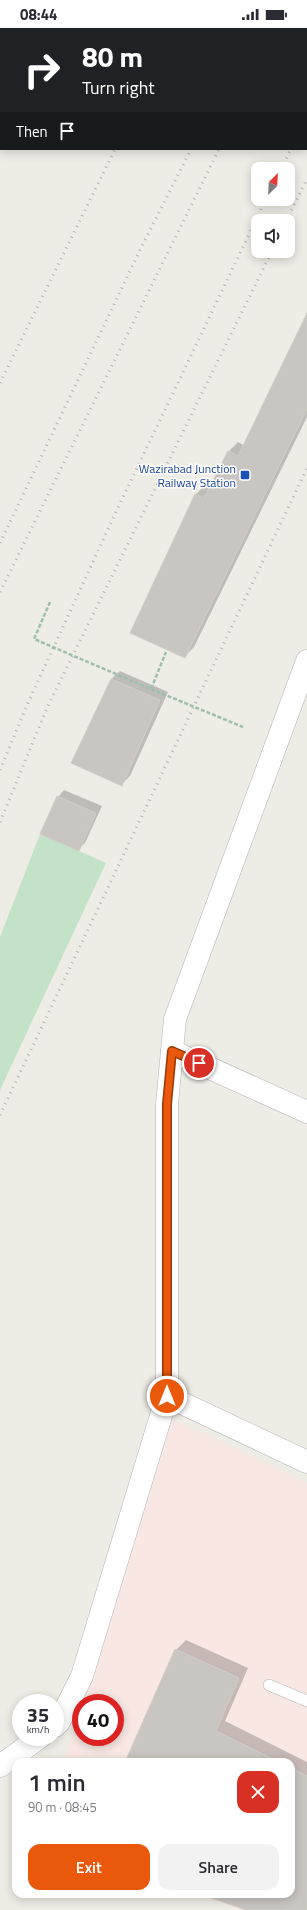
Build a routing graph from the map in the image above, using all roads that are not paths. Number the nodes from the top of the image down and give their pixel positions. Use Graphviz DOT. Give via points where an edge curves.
graph roads {
  1 [pos="307,660"];
  2 [pos="172,1051"];
  3 [pos="307,1112"];
  4 [pos="167,1396"];
  5 [pos="307,1462"];
  6 [pos="269,1685"];
  7 [pos="307,1701"];
  8 [pos="64,1712"];
  9 [pos="28,1746"];
  10 [pos="0,1766"];
  1 -- 2 [label="street" via="174,1019"];
  2 -- 3 [label="street"];
  2 -- 4 [label="street" via="167,1104"];
  4 -- 5 [label="street"];
  4 -- 8 [label="street" via="82,1676"];
  6 -- 7 [label="lane"];
  9 -- 10 [label="street"];
}
